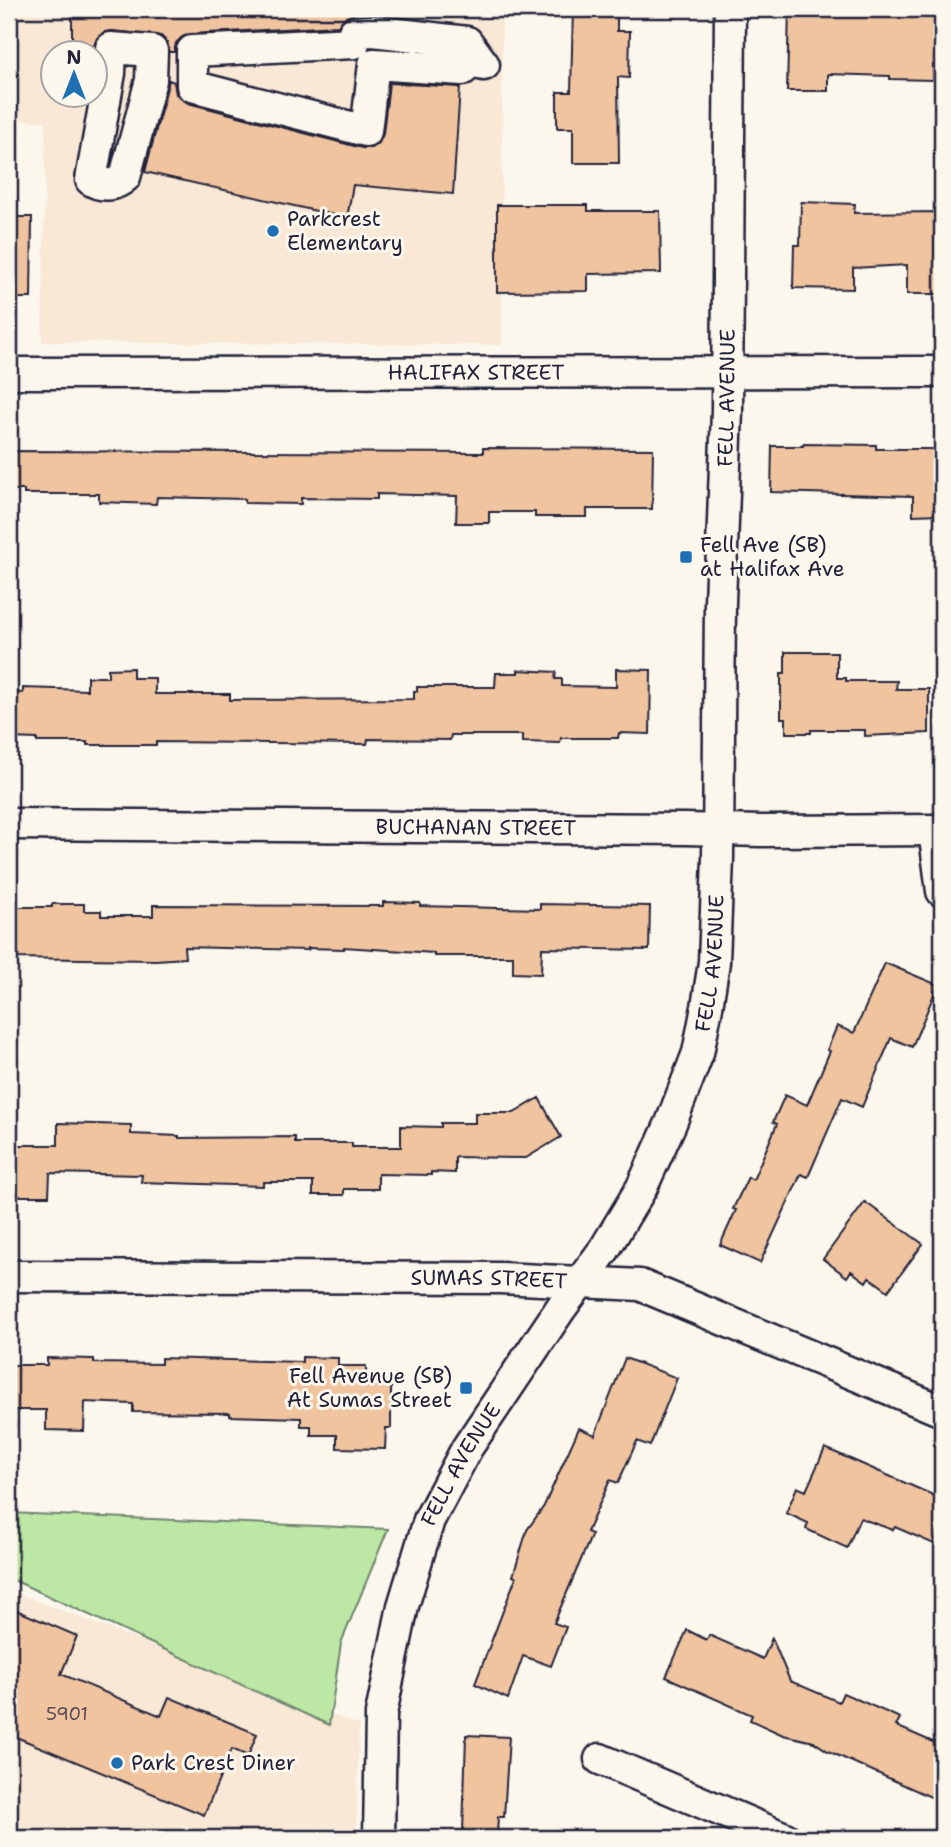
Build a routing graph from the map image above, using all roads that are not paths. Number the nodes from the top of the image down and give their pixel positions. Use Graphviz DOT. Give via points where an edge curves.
graph roads {
  1 [pos="730,9"];
  2 [pos="354,33"];
  3 [pos="727,372"];
  4 [pos="942,372"];
  5 [pos="9,373"];
  6 [pos="9,824"];
  7 [pos="717,829"];
  8 [pos="938,830"];
  9 [pos="942,891"];
  10 [pos="9,1276"];
  11 [pos="581,1281"];
  12 [pos="942,1411"];
  13 [pos="600,1759"];
  14 [pos="379,1838"];
  15 [pos="785,1838"];
  1 -- 3 [label="street, FELL AVENUE"];
  2 -- 2 [label="street" via="467,42 484,65 472,62 462,70 374,64 366,131 192,86 191,51 354,43"];
  3 -- 4 [label="street, HALIFAX STREET"];
  3 -- 5 [label="street, HALIFAX STREET"];
  3 -- 7 [label="street, FELL AVENUE"];
  6 -- 7 [label="street, BUCHANAN STREET"];
  7 -- 8 [label="street, BUCHANAN STREET"];
  7 -- 11 [label="street, FELL AVENUE" via="714,962 698,1053 642,1187"];
  8 -- 9 [label="street"];
  10 -- 11 [label="street, SUMAS STREET"];
  11 -- 12 [label="street, SUMAS STREET" via="640,1285"];
  11 -- 14 [label="street, FELL AVENUE" via="467,1448 429,1520 403,1606 381,1714"];
  13 -- 15 [label="street"];
}
